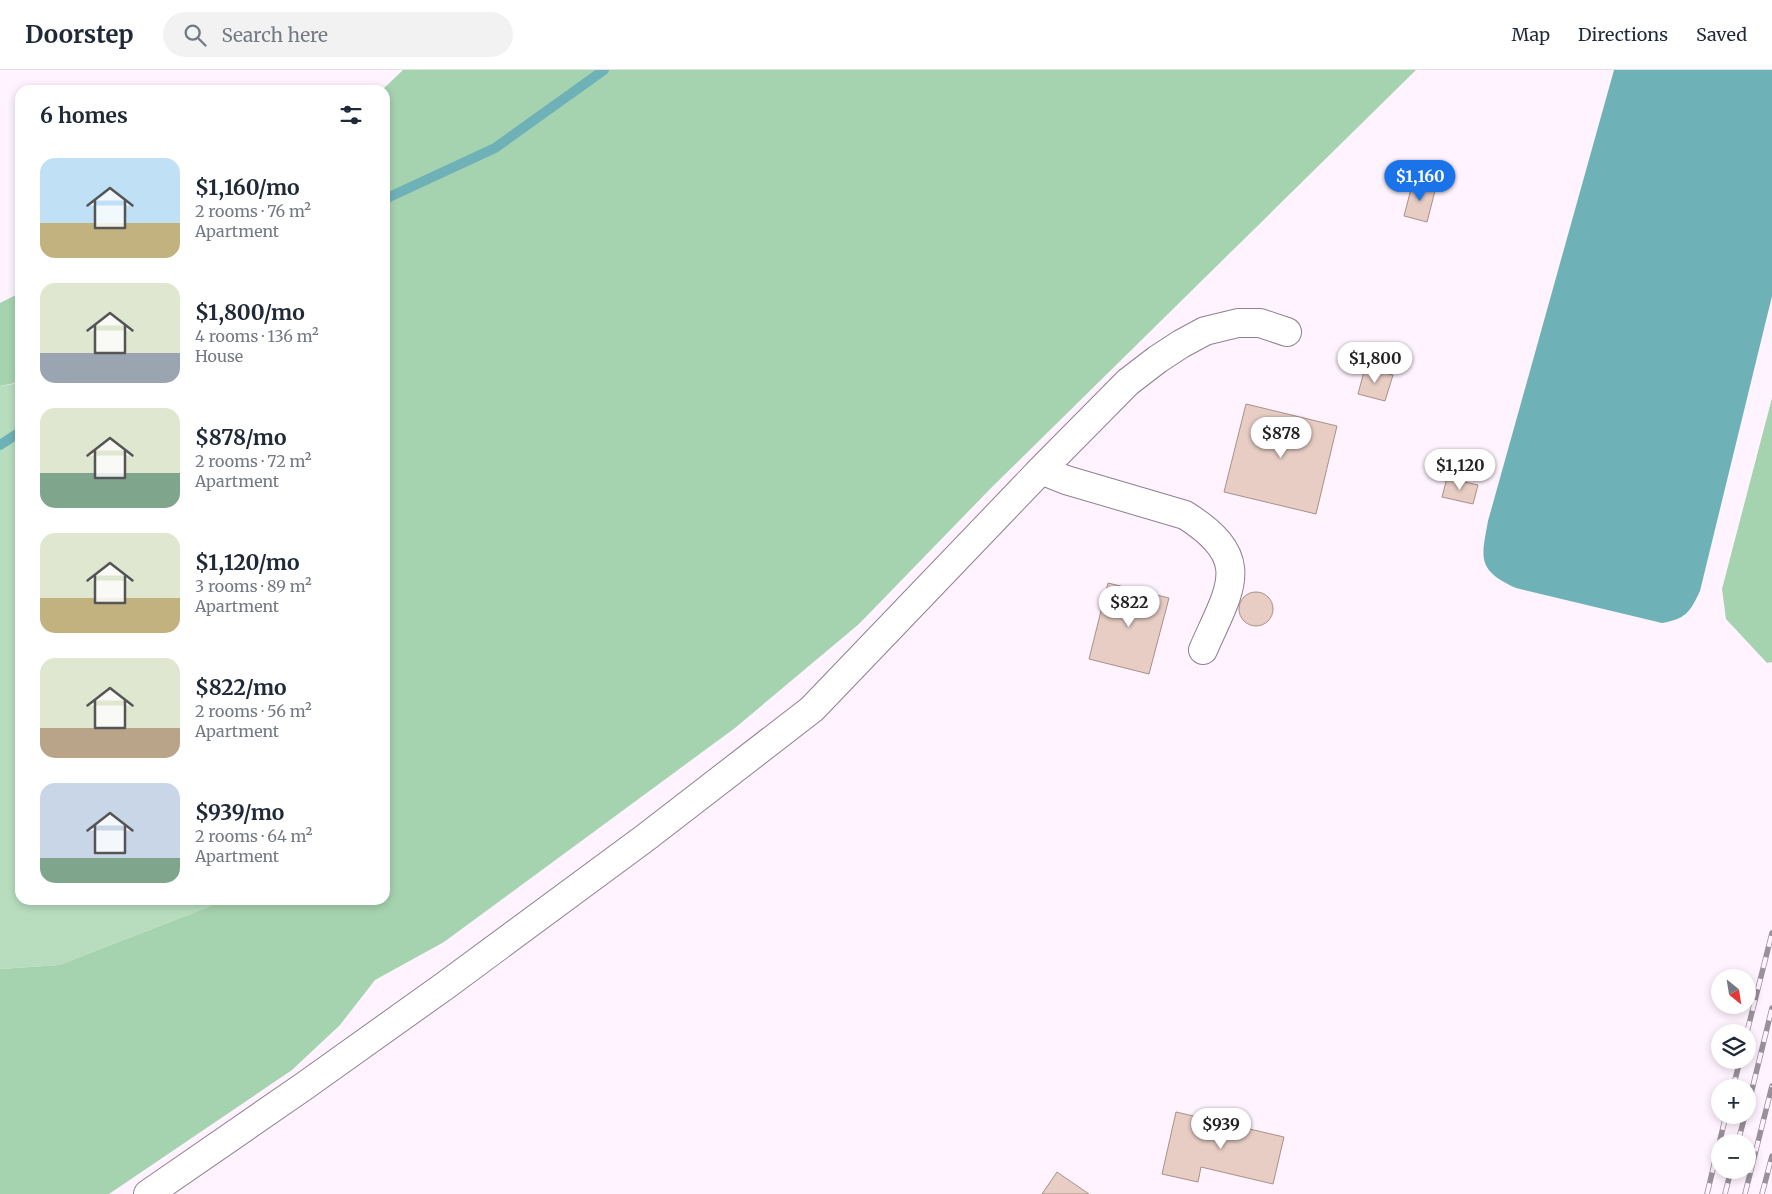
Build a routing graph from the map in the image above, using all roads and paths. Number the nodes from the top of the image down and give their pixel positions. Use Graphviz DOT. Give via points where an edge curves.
graph roads {
  1 [pos="1287,332"];
  2 [pos="1041,470"];
  3 [pos="1203,650"];
  4 [pos="148,1194"];
  1 -- 2 [label="lane" via="1260,323 1238,323 1205,331 1181,344 1128,382"];
  2 -- 3 [label="lane" via="1185,515 1216,538 1231,568 1230,582"];
  2 -- 4 [label="lane" via="812,708 645,838 446,985"];
}
